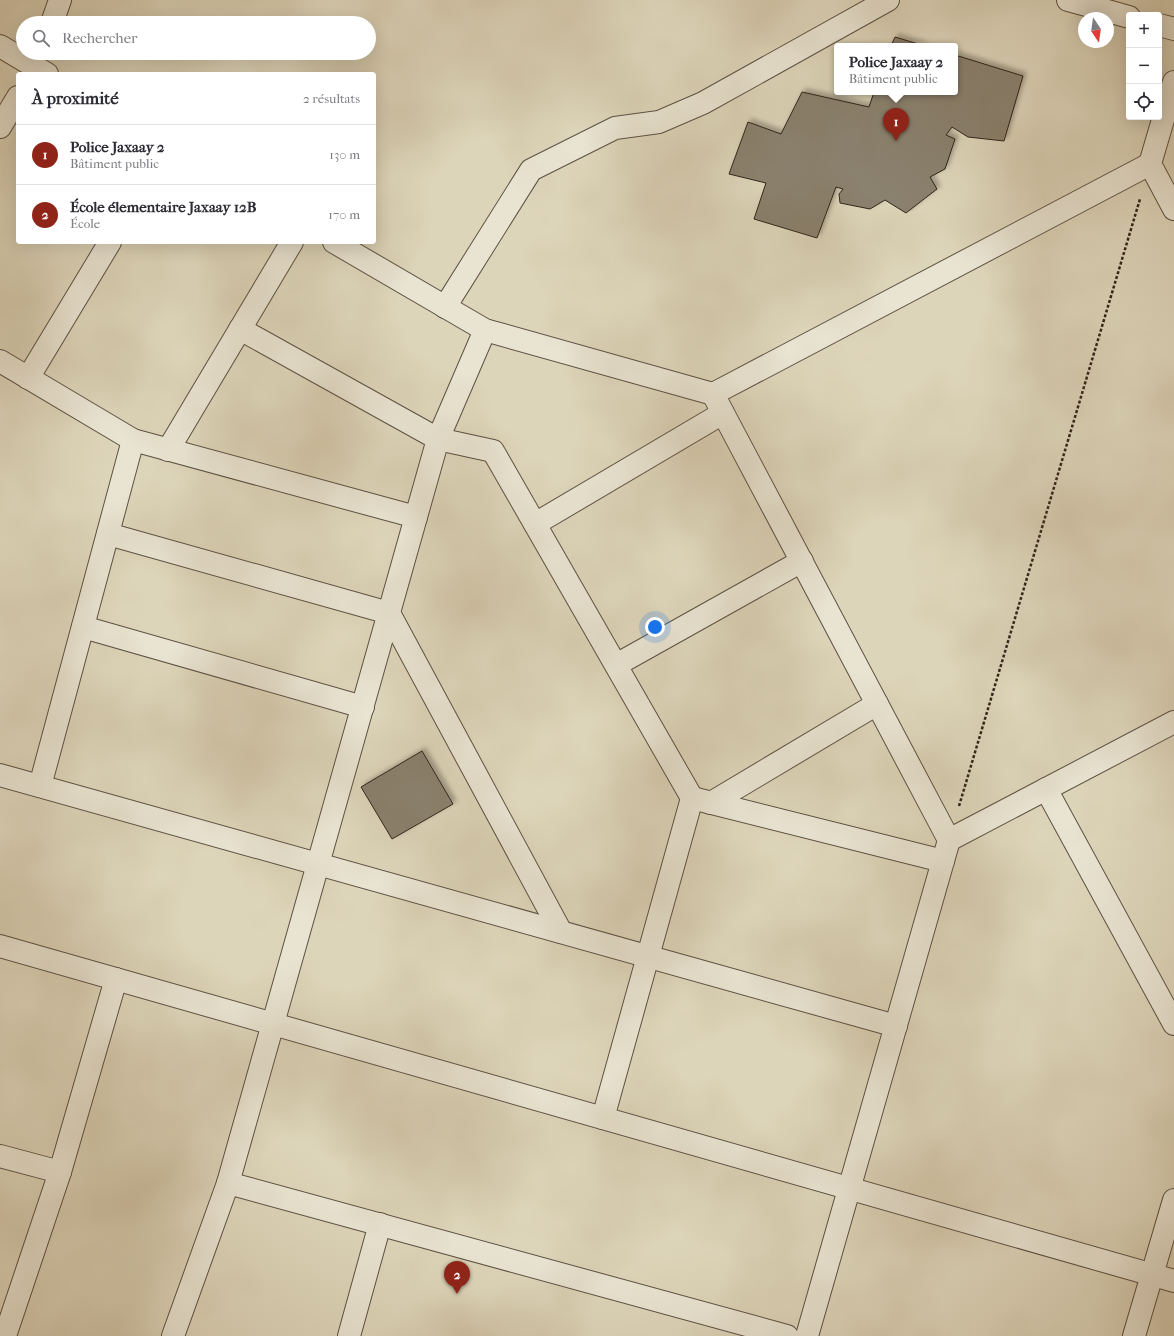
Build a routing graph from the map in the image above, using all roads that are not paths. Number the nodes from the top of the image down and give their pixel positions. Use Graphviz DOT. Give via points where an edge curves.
graph roads {
  1 [pos="60,0"];
  2 [pos="888,0"];
  3 [pos="1068,0"];
  4 [pos="54,16"];
  5 [pos="1126,16"];
  6 [pos="1162,26"];
  7 [pos="1174,29"];
  8 [pos="0,46"];
  9 [pos="16,55"];
  10 [pos="26,60"];
  11 [pos="39,67"];
  12 [pos="1174,82"];
  13 [pos="16,100"];
  14 [pos="0,127"];
  15 [pos="1150,164"];
  16 [pos="1174,209"];
  17 [pos="109,244"];
  18 [pos="291,244"];
  19 [pos="337,244"];
  20 [pos="446,308"];
  21 [pos="240,329"];
  22 [pos="485,330"];
  23 [pos="0,361"];
  24 [pos="28,378"];
  25 [pos="713,394"];
  26 [pos="723,414"];
  27 [pos="438,439"];
  28 [pos="133,440"];
  29 [pos="168,450"];
  30 [pos="416,517"];
  31 [pos="535,524"];
  32 [pos="108,534"];
  33 [pos="802,561"];
  34 [pos="389,613"];
  35 [pos="83,627"];
  36 [pos="616,665"];
  37 [pos="877,704"];
  38 [pos="363,707"];
  39 [pos="1174,722"];
  40 [pos="0,775"];
  41 [pos="40,786"];
  42 [pos="1046,789"];
  43 [pos="701,800"];
  44 [pos="949,840"];
  45 [pos="943,861"];
  46 [pos="318,864"];
  47 [pos="561,932"];
  48 [pos="0,946"];
  49 [pos="648,956"];
  50 [pos="116,979"];
  51 [pos="273,1024"];
  52 [pos="1174,1024"];
  53 [pos="896,1026"];
  54 [pos="603,1118"];
  55 [pos="0,1156"];
  56 [pos="60,1172"];
  57 [pos="228,1183"];
  58 [pos="850,1189"];
  59 [pos="1174,1200"];
  60 [pos="380,1224"];
  61 [pos="1152,1275"];
  62 [pos="1174,1281"];
  63 [pos="5,1336"];
  64 [pos="173,1336"];
  65 [pos="349,1336"];
  66 [pos="787,1336"];
  67 [pos="807,1336"];
  68 [pos="1134,1336"];
  1 -- 4 [label="street"];
  2 -- 20 [label="street" via="703,103 659,122 615,128 531,170"];
  3 -- 5 [label="street"];
  6 -- 7 [label="street"];
  8 -- 9 [label="street"];
  10 -- 11 [label="street"];
  12 -- 15 [label="street"];
  13 -- 14 [label="street"];
  15 -- 16 [label="street"];
  15 -- 25 [label="street"];
  17 -- 24 [label="street"];
  18 -- 21 [label="street"];
  19 -- 20 [label="street"];
  20 -- 22 [label="street"];
  21 -- 27 [label="street"];
  21 -- 29 [label="street"];
  22 -- 25 [label="street"];
  22 -- 27 [label="street"];
  23 -- 24 [label="street"];
  24 -- 28 [label="street"];
  25 -- 26 [label="street"];
  26 -- 31 [label="street"];
  26 -- 33 [label="street"];
  27 -- 30 [label="street"];
  27 -- 31 [label="street" via="493,451"];
  28 -- 29 [label="street"];
  28 -- 32 [label="street"];
  29 -- 30 [label="street"];
  30 -- 34 [label="street"];
  31 -- 36 [label="street"];
  32 -- 34 [label="street"];
  32 -- 35 [label="street"];
  33 -- 36 [label="street"];
  33 -- 37 [label="street"];
  34 -- 38 [label="street"];
  34 -- 47 [label="street"];
  35 -- 38 [label="street"];
  35 -- 41 [label="street"];
  36 -- 43 [label="street"];
  37 -- 43 [label="street"];
  37 -- 44 [label="street"];
  38 -- 46 [label="street"];
  39 -- 42 [label="street"];
  40 -- 41 [label="street"];
  41 -- 46 [label="street"];
  42 -- 44 [label="street"];
  42 -- 52 [label="street"];
  43 -- 45 [label="street"];
  43 -- 49 [label="street"];
  44 -- 45 [label="street"];
  45 -- 53 [label="street"];
  46 -- 47 [label="street"];
  46 -- 51 [label="street"];
  47 -- 49 [label="street"];
  48 -- 50 [label="street"];
  49 -- 53 [label="street"];
  49 -- 54 [label="street"];
  50 -- 51 [label="street"];
  50 -- 56 [label="street"];
  51 -- 54 [label="street"];
  51 -- 57 [label="street"];
  53 -- 58 [label="street"];
  54 -- 58 [label="street"];
  55 -- 56 [label="street"];
  56 -- 63 [label="street"];
  57 -- 60 [label="street"];
  57 -- 64 [label="street"];
  58 -- 61 [label="street"];
  58 -- 67 [label="street"];
  59 -- 61 [label="street"];
  60 -- 65 [label="street"];
  60 -- 66 [label="street"];
  61 -- 62 [label="street"];
  61 -- 68 [label="street"];
}
